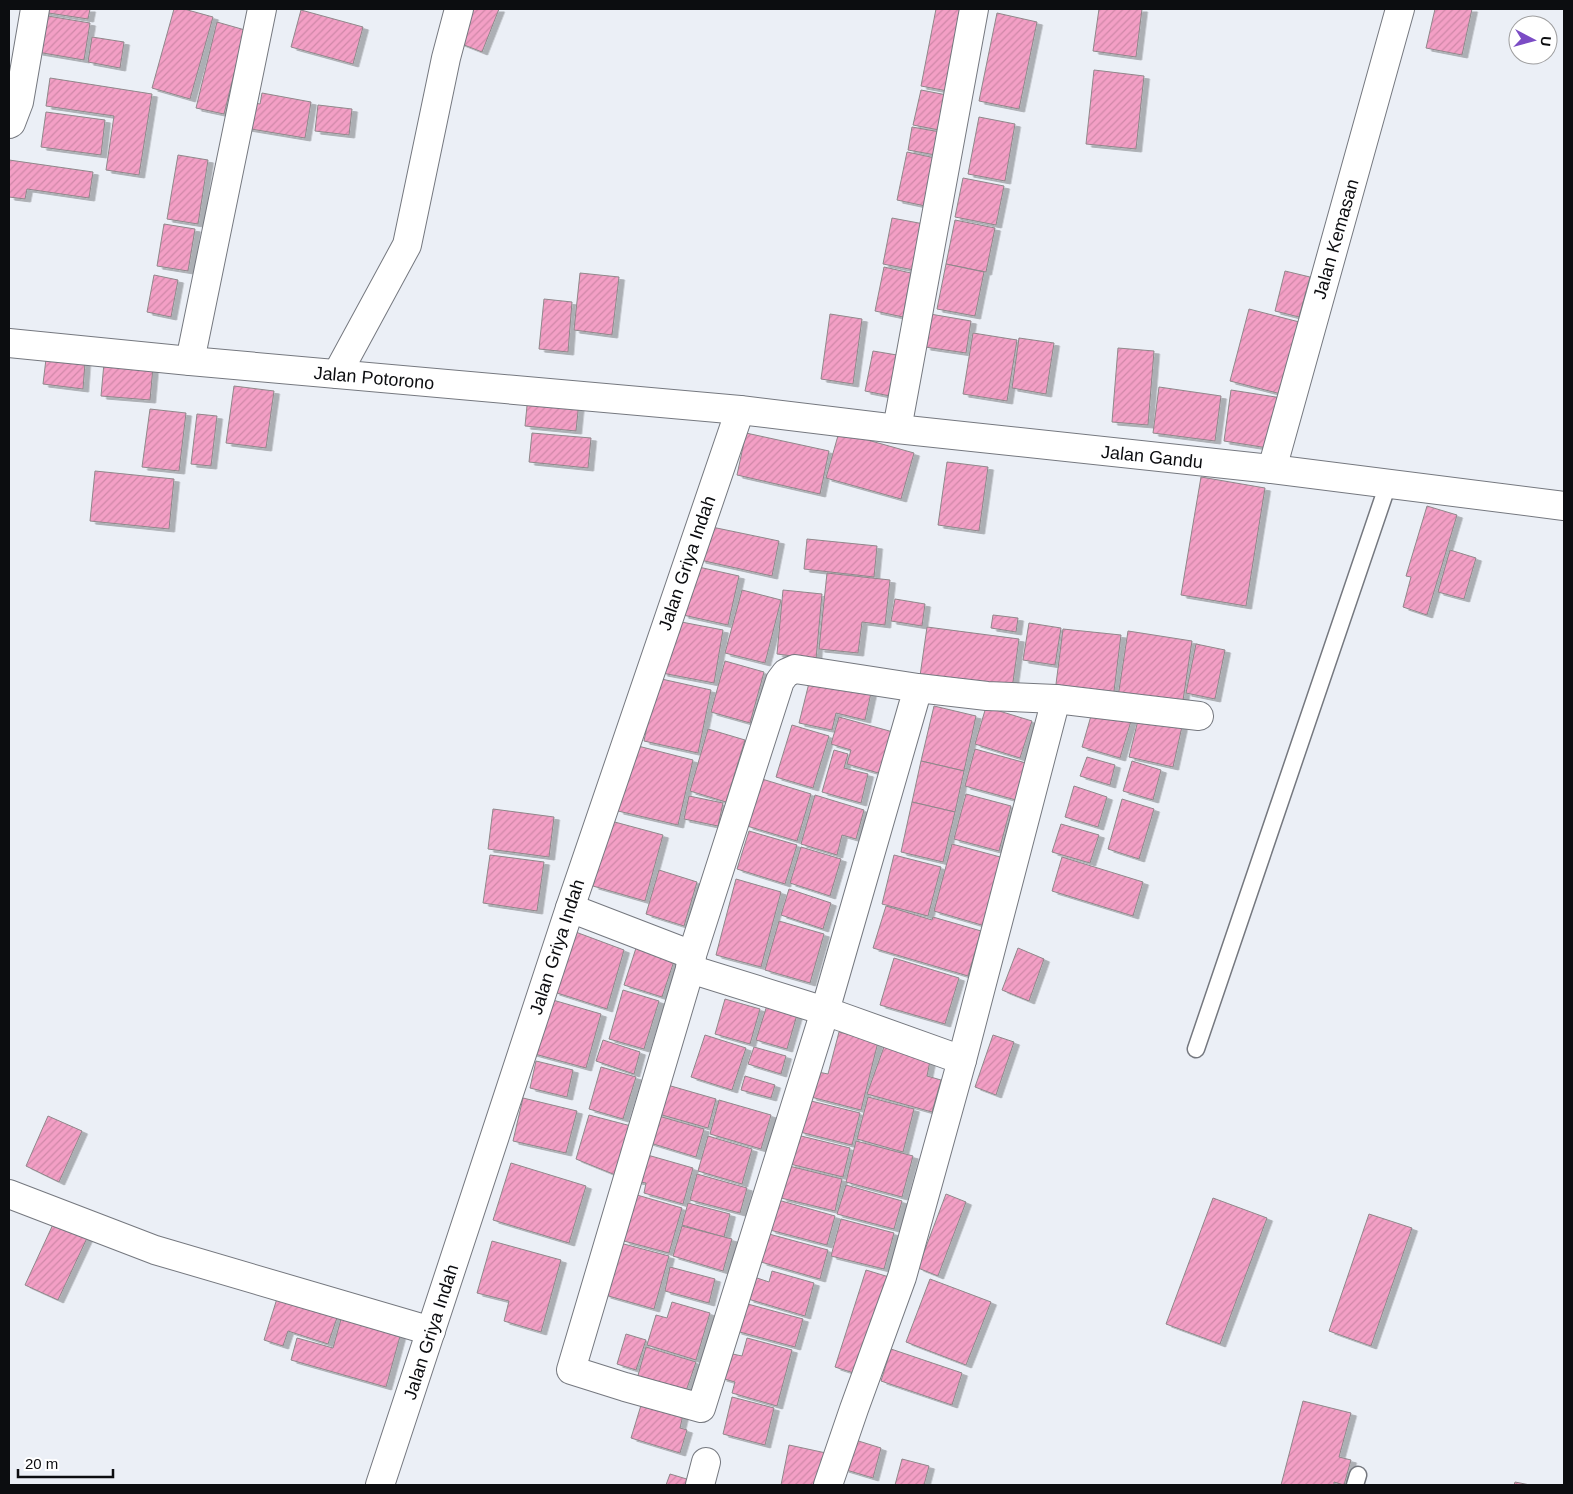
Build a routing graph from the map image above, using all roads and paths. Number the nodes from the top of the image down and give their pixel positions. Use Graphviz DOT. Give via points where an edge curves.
graph roads {
  1 [pos="35,9"];
  2 [pos="262,9"];
  3 [pos="459,9"];
  4 [pos="974,9"];
  5 [pos="1400,9"];
  6 [pos="9,124"];
  7 [pos="9,343"];
  8 [pos="190,361"];
  9 [pos="337,374"];
  10 [pos="740,410"];
  11 [pos="897,429"];
  12 [pos="1272,469"];
  13 [pos="1388,484"];
  14 [pos="1564,506"];
  15 [pos="918,688"];
  16 [pos="1056,699"];
  17 [pos="1199,716"];
  18 [pos="570,908"];
  19 [pos="691,962"];
  20 [pos="825,1011"];
  21 [pos="1196,1049"];
  22 [pos="962,1060"];
  23 [pos="9,1194"];
  24 [pos="431,1332"];
  25 [pos="380,1485"];
  26 [pos="828,1485"];
  1 -- 6 [label="street" via="19,102"];
  2 -- 8 [label="street"];
  3 -- 9 [label="street" via="407,245"];
  4 -- 11 [label="street"];
  5 -- 12 [label="street, Jalan Kemasan"];
  7 -- 8 [label="street, Jalan Potorono"];
  8 -- 9 [label="street, Jalan Potorono"];
  9 -- 10 [label="street, Jalan Potorono"];
  10 -- 11 [label="street, Jalan Gandu"];
  10 -- 18 [label="street, Jalan Griya Indah"];
  11 -- 12 [label="street, Jalan Gandu"];
  12 -- 13 [label="street, Jalan Gandu"];
  13 -- 14 [label="street, Jalan Gandu"];
  13 -- 21 [label="lane"];
  15 -- 16 [label="street"];
  15 -- 19 [label="street" via="795,669 786,673 780,681"];
  15 -- 20 [label="street"];
  16 -- 17 [label="street"];
  16 -- 22 [label="street"];
  18 -- 19 [label="street"];
  18 -- 24 [label="street, Jalan Griya Indah"];
  19 -- 20 [label="street"];
  19 -- 20 [label="street" via="571,1370 701,1408"];
  20 -- 22 [label="street"];
  22 -- 26 [label="street" via="902,1277"];
  23 -- 24 [label="street" via="155,1250"];
  24 -- 25 [label="street, Jalan Griya Indah"];
}
